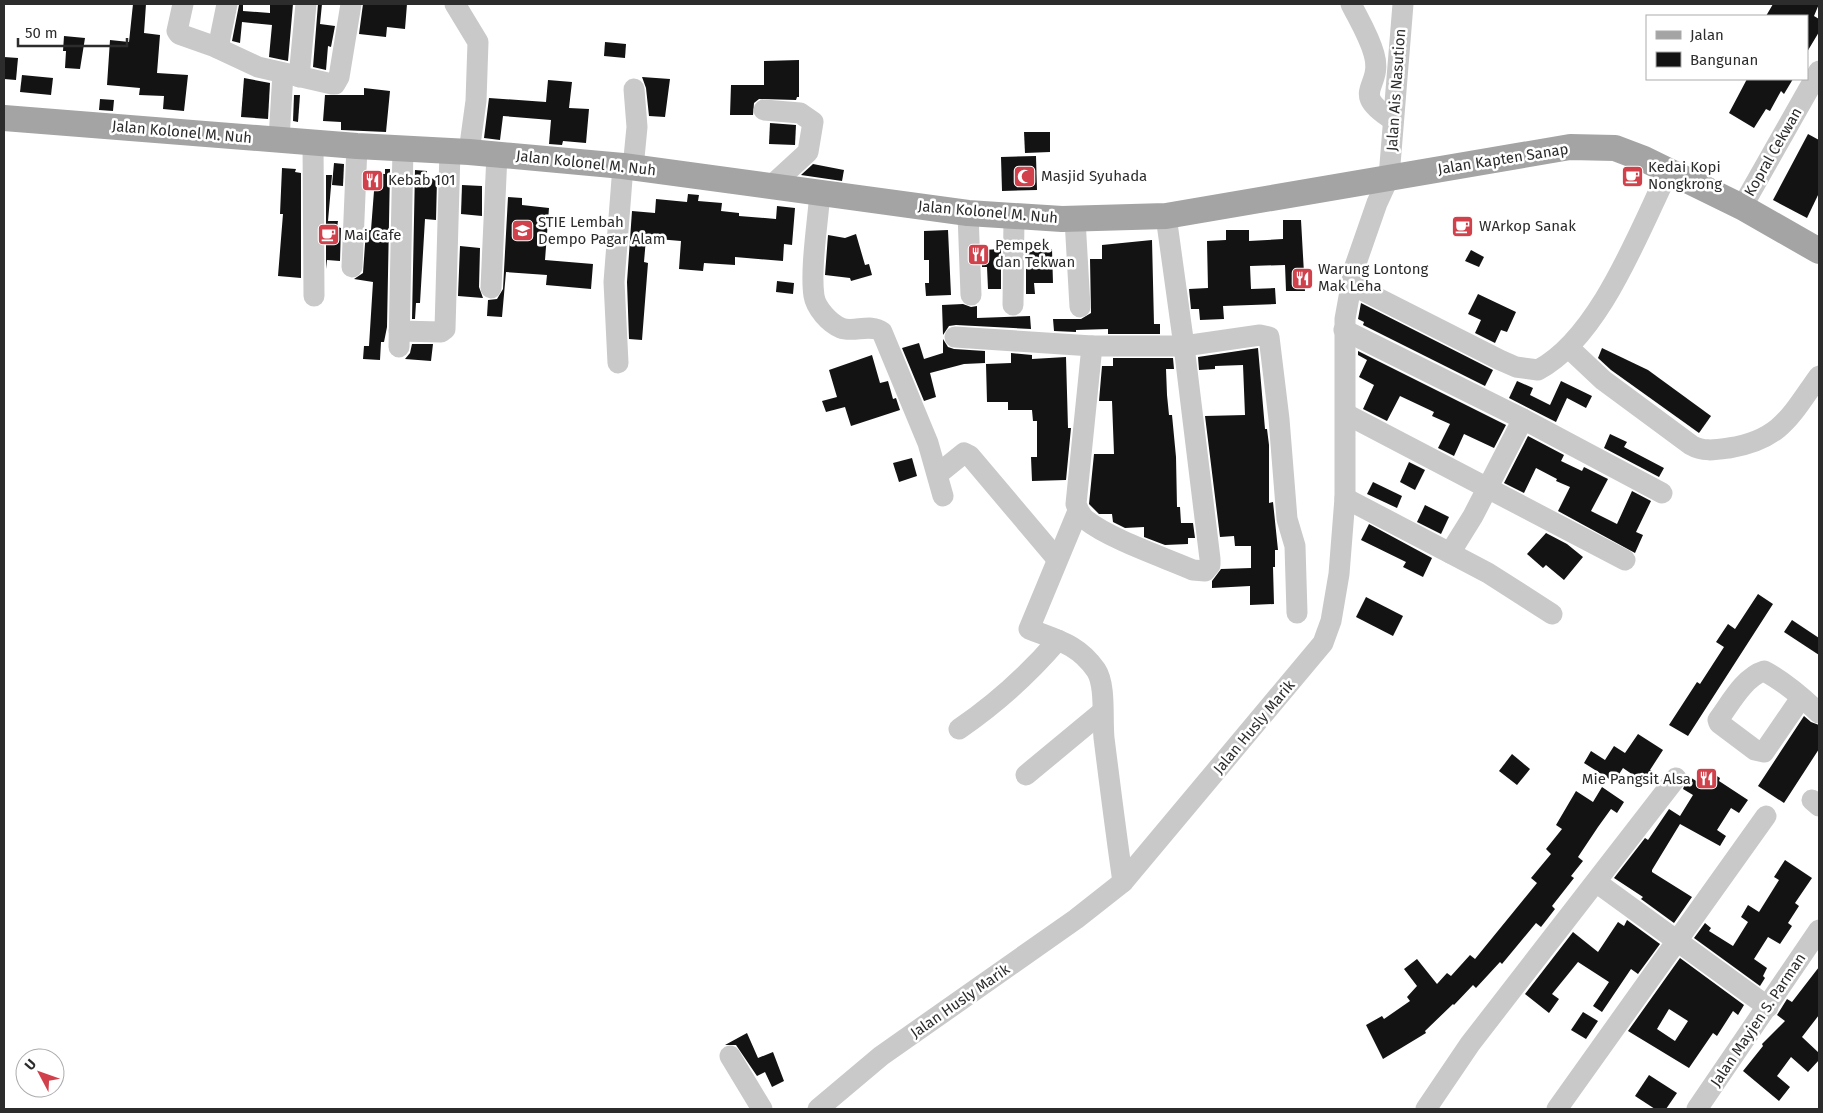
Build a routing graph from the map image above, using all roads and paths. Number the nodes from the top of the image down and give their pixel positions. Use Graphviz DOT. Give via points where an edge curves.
graph roads {
  1 [pos="184,4"];
  2 [pos="227,4"];
  3 [pos="306,4"];
  4 [pos="351,4"];
  5 [pos="455,4"];
  6 [pos="1351,4"];
  7 [pos="1403,4"];
  8 [pos="218,48"];
  9 [pos="1819,71"];
  10 [pos="291,75"];
  11 [pos="634,88"];
  12 [pos="764,110"];
  13 [pos="4,118"];
  14 [pos="1393,120"];
  15 [pos="279,139"];
  16 [pos="313,142"];
  17 [pos="357,146"];
  18 [pos="403,148"];
  19 [pos="460,152"];
  20 [pos="496,154"];
  21 [pos="628,167"];
  22 [pos="1669,170"];
  23 [pos="1389,177"];
  24 [pos="771,186"];
  25 [pos="820,192"];
  26 [pos="1742,207"];
  27 [pos="968,213"];
  28 [pos="1166,216"];
  29 [pos="1014,218"];
  30 [pos="1075,219"];
  31 [pos="1819,251"];
  32 [pos="352,267"];
  33 [pos="1352,285"];
  34 [pos="491,288"];
  35 [pos="971,295"];
  36 [pos="314,296"];
  37 [pos="1013,305"];
  38 [pos="1080,307"];
  39 [pos="1344,330"];
  40 [pos="955,337"];
  41 [pos="1092,346"];
  42 [pos="1184,346"];
  43 [pos="1569,348"];
  44 [pos="618,363"];
  45 [pos="1819,376"];
  46 [pos="1346,414"];
  47 [pos="1523,419"];
  48 [pos="938,474"];
  49 [pos="1488,487"];
  50 [pos="1662,494"];
  51 [pos="942,496"];
  52 [pos="1345,498"];
  53 [pos="1078,511"];
  54 [pos="1450,554"];
  55 [pos="1057,559"];
  56 [pos="1625,560"];
  57 [pos="1296,613"];
  58 [pos="1552,614"];
  59 [pos="1058,640"];
  60 [pos="1802,698"];
  61 [pos="1102,712"];
  62 [pos="1819,713"];
  63 [pos="959,729"];
  64 [pos="1026,775"];
  65 [pos="1676,778"];
  66 [pos="1766,816"];
  67 [pos="1123,882"];
  68 [pos="1596,882"];
  69 [pos="1819,930"];
  70 [pos="1678,942"];
  71 [pos="1768,1007"];
  72 [pos="730,1056"];
  73 [pos="762,1109"];
  74 [pos="818,1109"];
  75 [pos="1427,1109"];
  76 [pos="1557,1109"];
  77 [pos="1697,1109"];
  1 -- 8 [label="street" via="179,34"];
  2 -- 8 [label="street"];
  3 -- 10 [label="street"];
  4 -- 10 [label="street" via="338,82 332,84"];
  5 -- 19 [label="street" via="478,42 476,101"];
  6 -- 14 [label="street" via="1374,55 1375,72 1369,98"];
  7 -- 14 [label="street, Jalan Ais Nasution"];
  8 -- 10 [label="street" via="258,68"];
  9 -- 26 [label="street, Kopral Cekwan"];
  10 -- 15 [label="street"];
  11 -- 21 [label="street" via="637,127"];
  12 -- 24 [label="street" via="800,113 813,122 808,152"];
  13 -- 15 [label="main road, Jalan Kolonel M. Nuh"];
  14 -- 23 [label="street, Jalan Ais Nasution"];
  15 -- 16 [label="main road, Jalan Kolonel M. Nuh"];
  16 -- 17 [label="main road, Jalan Kolonel M. Nuh"];
  16 -- 36 [label="street"];
  17 -- 18 [label="main road, Jalan Kolonel M. Nuh"];
  17 -- 32 [label="street"];
  18 -- 19 [label="main road, Jalan Kolonel M. Nuh"];
  18 -- 19 [label="street" via="399,339 445,329"];
  19 -- 20 [label="main road, Jalan Kolonel M. Nuh"];
  20 -- 21 [label="main road, Jalan Kolonel M. Nuh"];
  20 -- 34 [label="street"];
  21 -- 24 [label="main road, Jalan Kolonel M. Nuh"];
  21 -- 44 [label="street" via="614,282"];
  22 -- 23 [label="main road, Jalan Kapten Sanap" via="1615,148 1570,147"];
  22 -- 26 [label="main road, Jalan Kapten Sanap"];
  22 -- 43 [label="street" via="1616,277 1590,321"];
  23 -- 28 [label="main road, Jalan Kapten Sanap"];
  23 -- 33 [label="street, Jalan Husly Marik" via="1354,269"];
  24 -- 25 [label="main road, Jalan Kolonel M. Nuh"];
  25 -- 27 [label="main road, Jalan Kolonel M. Nuh"];
  25 -- 48 [label="street" via="815,302 841,328 880,330 924,431"];
  26 -- 31 [label="main road, Jalan Kapten Sanap"];
  27 -- 29 [label="main road, Jalan Kolonel M. Nuh"];
  27 -- 35 [label="street"];
  28 -- 30 [label="main road, Jalan Kolonel M. Nuh"];
  28 -- 42 [label="street"];
  29 -- 30 [label="main road, Jalan Kolonel M. Nuh"];
  29 -- 37 [label="street"];
  30 -- 38 [label="street"];
  33 -- 39 [label="street, Jalan Husly Marik"];
  33 -- 43 [label="street" via="1516,367 1538,370"];
  39 -- 46 [label="street, Jalan Husly Marik"];
  39 -- 47 [label="street"];
  40 -- 41 [label="street"];
  41 -- 42 [label="street"];
  41 -- 53 [label="street" via="1076,504"];
  42 -- 53 [label="street" via="1210,560 1208,568 1205,572 1193,570 1104,531"];
  42 -- 57 [label="street" via="1260,335 1269,337 1287,519 1295,546"];
  43 -- 45 [label="street" via="1603,380 1691,445 1706,450 1739,446 1768,436 1786,422"];
  46 -- 49 [label="street"];
  46 -- 52 [label="street, Jalan Husly Marik"];
  47 -- 49 [label="street"];
  47 -- 50 [label="street"];
  48 -- 51 [label="street"];
  48 -- 55 [label="street" via="956,456 964,453 970,456"];
  49 -- 54 [label="street"];
  49 -- 56 [label="street"];
  52 -- 54 [label="street"];
  52 -- 67 [label="street, Jalan Husly Marik" via="1339,574 1323,643"];
  53 -- 55 [label="street"];
  54 -- 58 [label="street" via="1488,573"];
  55 -- 59 [label="street" via="1023,624"];
  59 -- 61 [label="street" via="1082,652 1097,672"];
  59 -- 63 [label="street" via="1004,696"];
  60 -- 62 [label="street"];
  61 -- 64 [label="street"];
  61 -- 67 [label="street"];
  65 -- 68 [label="street"];
  66 -- 70 [label="street"];
  67 -- 74 [label="street, Jalan Husly Marik" via="1076,919 881,1056"];
  68 -- 70 [label="street"];
  68 -- 75 [label="street" via="1470,1044"];
  69 -- 71 [label="street, Jalan Mayjen S. Parman"];
  70 -- 71 [label="street"];
  70 -- 76 [label="street"];
  71 -- 77 [label="street, Jalan Mayjen S. Parman"];
  72 -- 73 [label="street"];
}
